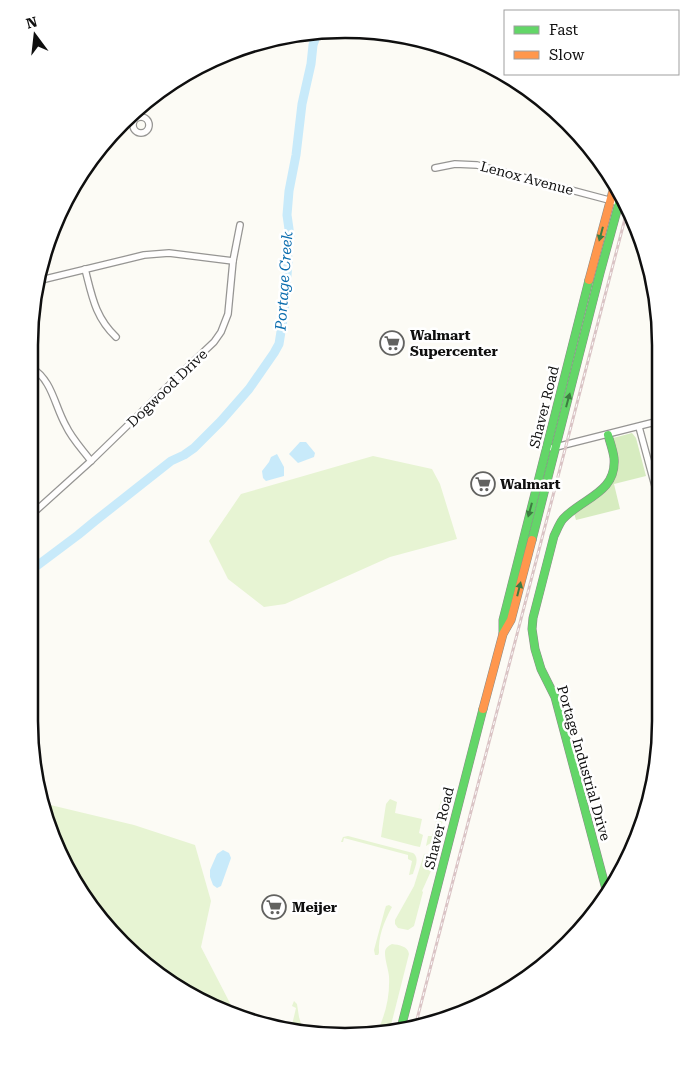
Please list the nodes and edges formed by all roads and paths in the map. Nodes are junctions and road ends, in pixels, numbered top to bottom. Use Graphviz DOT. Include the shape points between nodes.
graph roads {
  1 [pos="434,168"];
  2 [pos="612,194"];
  3 [pos="610,200"];
  4 [pos="615,200"];
  5 [pos="618,206"];
  6 [pos="240,225"];
  7 [pos="233,260"];
  8 [pos="85,269"];
  9 [pos="44,279"];
  10 [pos="116,337"];
  11 [pos="38,371"];
  12 [pos="652,423"];
  13 [pos="639,427"];
  14 [pos="608,434"];
  15 [pos="556,447"];
  16 [pos="546,449"];
  17 [pos="91,461"];
  18 [pos="652,475"];
  19 [pos="38,509"];
  20 [pos="503,634"];
  21 [pos="604,883"];
  22 [pos="402,1022"];
  1 -- 3 [label="street, Lenox Avenue" via="455,164 477,165"];
  2 -- 3 [label="main road, Shaver Road"];
  3 -- 4 [label="street, Lenox Avenue"];
  3 -- 16 [label="main road, Shaver Road, one-way"];
  15 -- 5 [label="main road, Shaver Road, one-way"];
  6 -- 7 [label="street, Dogwood Drive"];
  7 -- 8 [label="street" via="169,253 133,257"];
  7 -- 17 [label="street, Dogwood Drive" via="228,314 214,342"];
  8 -- 9 [label="street"];
  8 -- 10 [label="street" via="97,312"];
  11 -- 17 [label="street" via="48,385 65,426"];
  12 -- 13 [label="street"];
  13 -- 14 [label="street"];
  13 -- 18 [label="street"];
  14 -- 15 [label="street"];
  14 -- 21 [label="main road, Portage Industrial Drive" via="614,458 610,477 603,489 560,523 531,630 538,660 555,697"];
  15 -- 16 [label="street"];
  20 -- 15 [label="main road, Shaver Road, one-way" via="511,620"];
  16 -- 20 [label="main road, Shaver Road, one-way" via="502,620"];
  17 -- 19 [label="street, Dogwood Drive"];
  20 -- 22 [label="main road, Shaver Road"];
}
